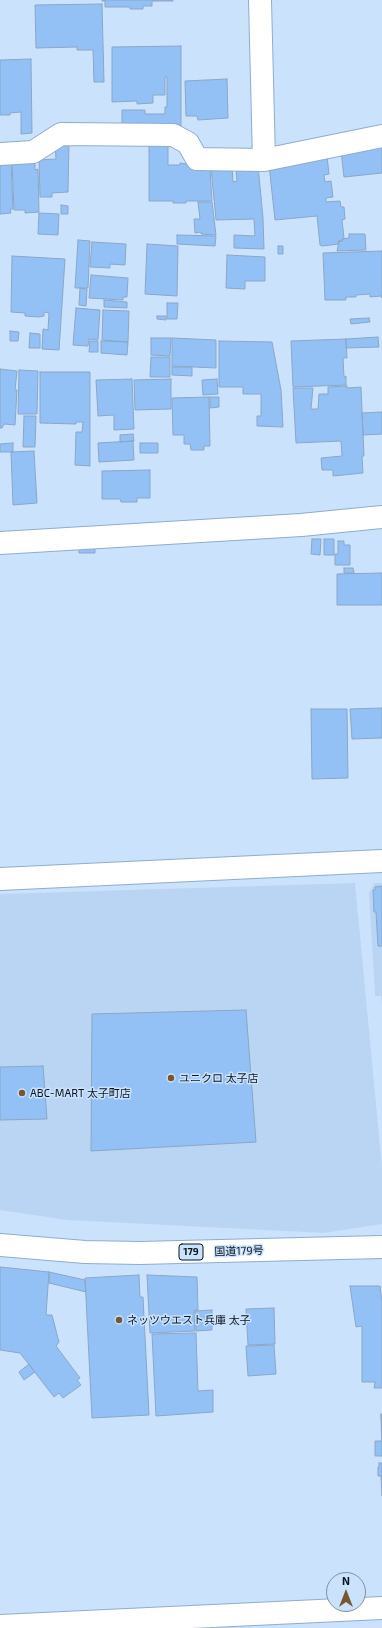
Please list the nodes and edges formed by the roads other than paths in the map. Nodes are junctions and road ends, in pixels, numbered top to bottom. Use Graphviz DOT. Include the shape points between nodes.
graph roads {
  1 [pos="260,0"];
  2 [pos="382,136"];
  3 [pos="0,154"];
  4 [pos="264,160"];
  5 [pos="382,517"];
  6 [pos="0,543"];
  7 [pos="382,861"];
  8 [pos="0,879"];
  9 [pos="0,1245"];
  10 [pos="382,1247"];
  11 [pos="382,1608"];
  12 [pos="0,1626"];
  1 -- 4 [label="main road"];
  2 -- 4 [label="main road"];
  3 -- 4 [label="main road" via="33,152 61,134 173,135 188,143 197,159"];
  5 -- 6 [label="main road" via="301,525"];
  7 -- 8 [label="main road"];
  9 -- 10 [label="main road, 国道179号 / 179" via="85,1252 140,1253"];
  11 -- 12 [label="main road"];
}
